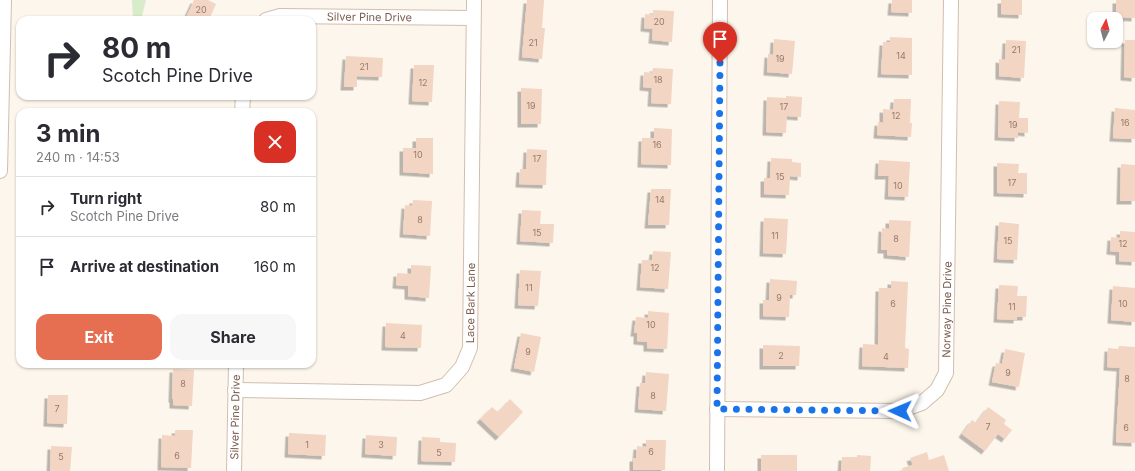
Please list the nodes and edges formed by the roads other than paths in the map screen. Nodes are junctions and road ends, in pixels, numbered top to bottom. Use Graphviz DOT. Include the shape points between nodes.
graph roads {
  1 [pos="4,0"];
  2 [pos="474,0"];
  3 [pos="720,0"];
  4 [pos="951,0"];
  5 [pos="316,16"];
  6 [pos="473,18"];
  7 [pos="0,171"];
  8 [pos="236,368"];
  9 [pos="235,390"];
  10 [pos="717,409"];
  11 [pos="234,471"];
  12 [pos="717,471"];
  1 -- 7 [label="street"];
  2 -- 6 [label="street, Lace Bark Lane"];
  3 -- 10 [label="street"];
  4 -- 10 [label="street, Norway Pine Drive" via="946,373 937,390 922,403 900,411"];
  5 -- 6 [label="street, Silver Pine Drive"];
  6 -- 9 [label="street, Lace Bark Lane" via="470,348 462,366 446,386 420,393"];
  8 -- 9 [label="street, Silver Pine Drive"];
  9 -- 11 [label="street, Silver Pine Drive"];
  10 -- 12 [label="street"];
}
